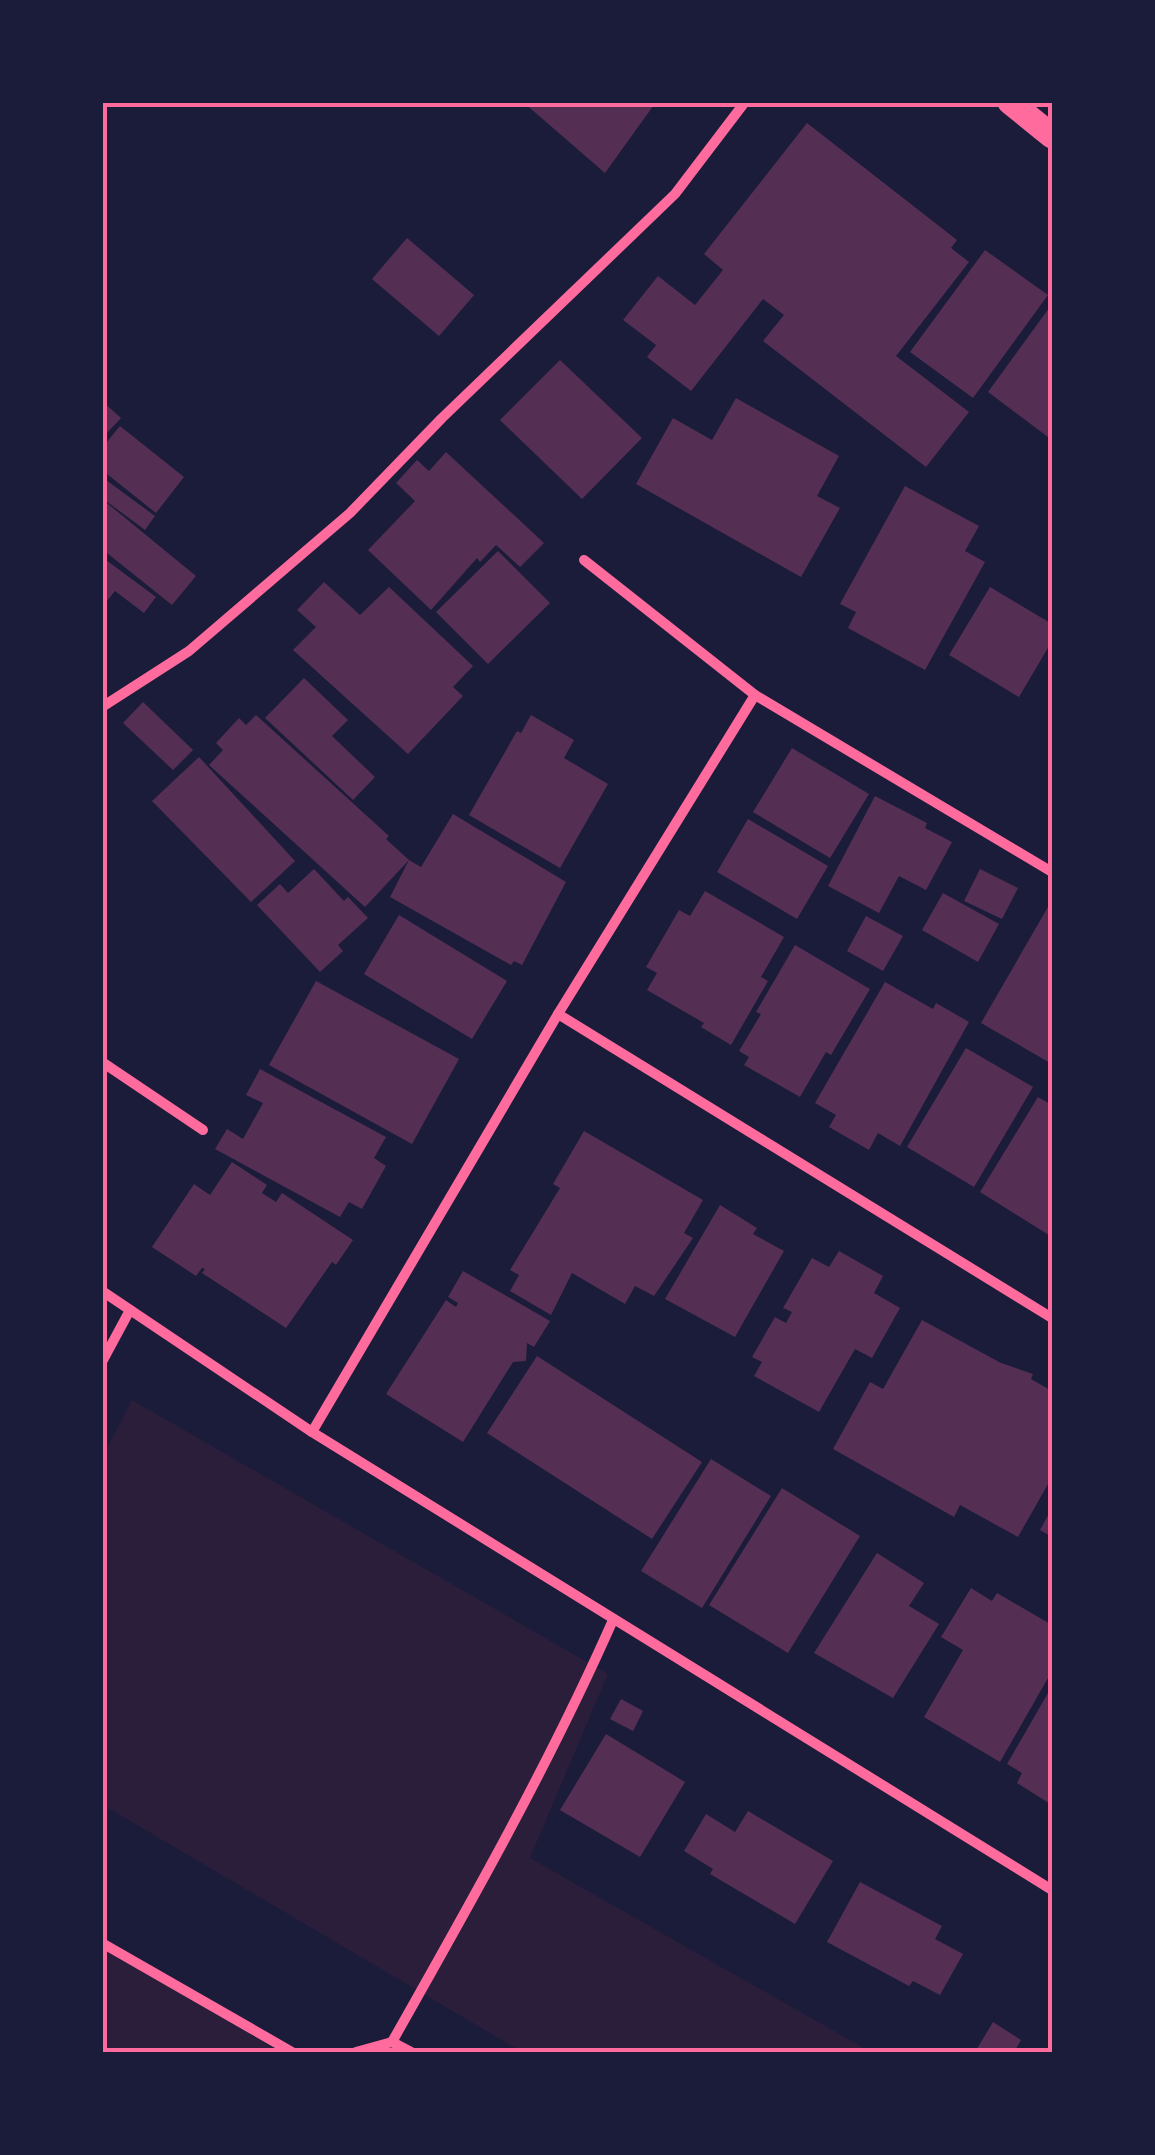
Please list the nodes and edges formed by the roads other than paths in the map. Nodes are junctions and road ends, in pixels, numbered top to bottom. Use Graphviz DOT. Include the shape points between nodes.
graph roads {
  1 [pos="745,102"];
  2 [pos="1010,102"];
  3 [pos="1052,136"];
  4 [pos="584,560"];
  5 [pos="755,695"];
  6 [pos="102,707"];
  7 [pos="1052,872"];
  8 [pos="558,1014"];
  9 [pos="102,1062"];
  10 [pos="202,1130"];
  11 [pos="102,1291"];
  12 [pos="130,1310"];
  13 [pos="1052,1318"];
  14 [pos="102,1362"];
  15 [pos="312,1432"];
  16 [pos="613,1620"];
  17 [pos="1052,1890"];
  18 [pos="102,1943"];
  19 [pos="392,2042"];
  20 [pos="292,2052"];
  21 [pos="356,2052"];
  22 [pos="411,2052"];
  1 -- 6 [label="street" via="676,194 350,513 189,651"];
  2 -- 3 [label="main road"];
  4 -- 5 [label="street"];
  5 -- 7 [label="street"];
  5 -- 8 [label="street"];
  8 -- 13 [label="street"];
  8 -- 15 [label="street"];
  9 -- 10 [label="street"];
  11 -- 12 [label="street"];
  12 -- 14 [label="street"];
  12 -- 15 [label="street"];
  15 -- 16 [label="street"];
  16 -- 17 [label="street"];
  16 -- 19 [label="street"];
  18 -- 20 [label="street"];
  19 -- 21 [label="street"];
  19 -- 22 [label="street"];
}
